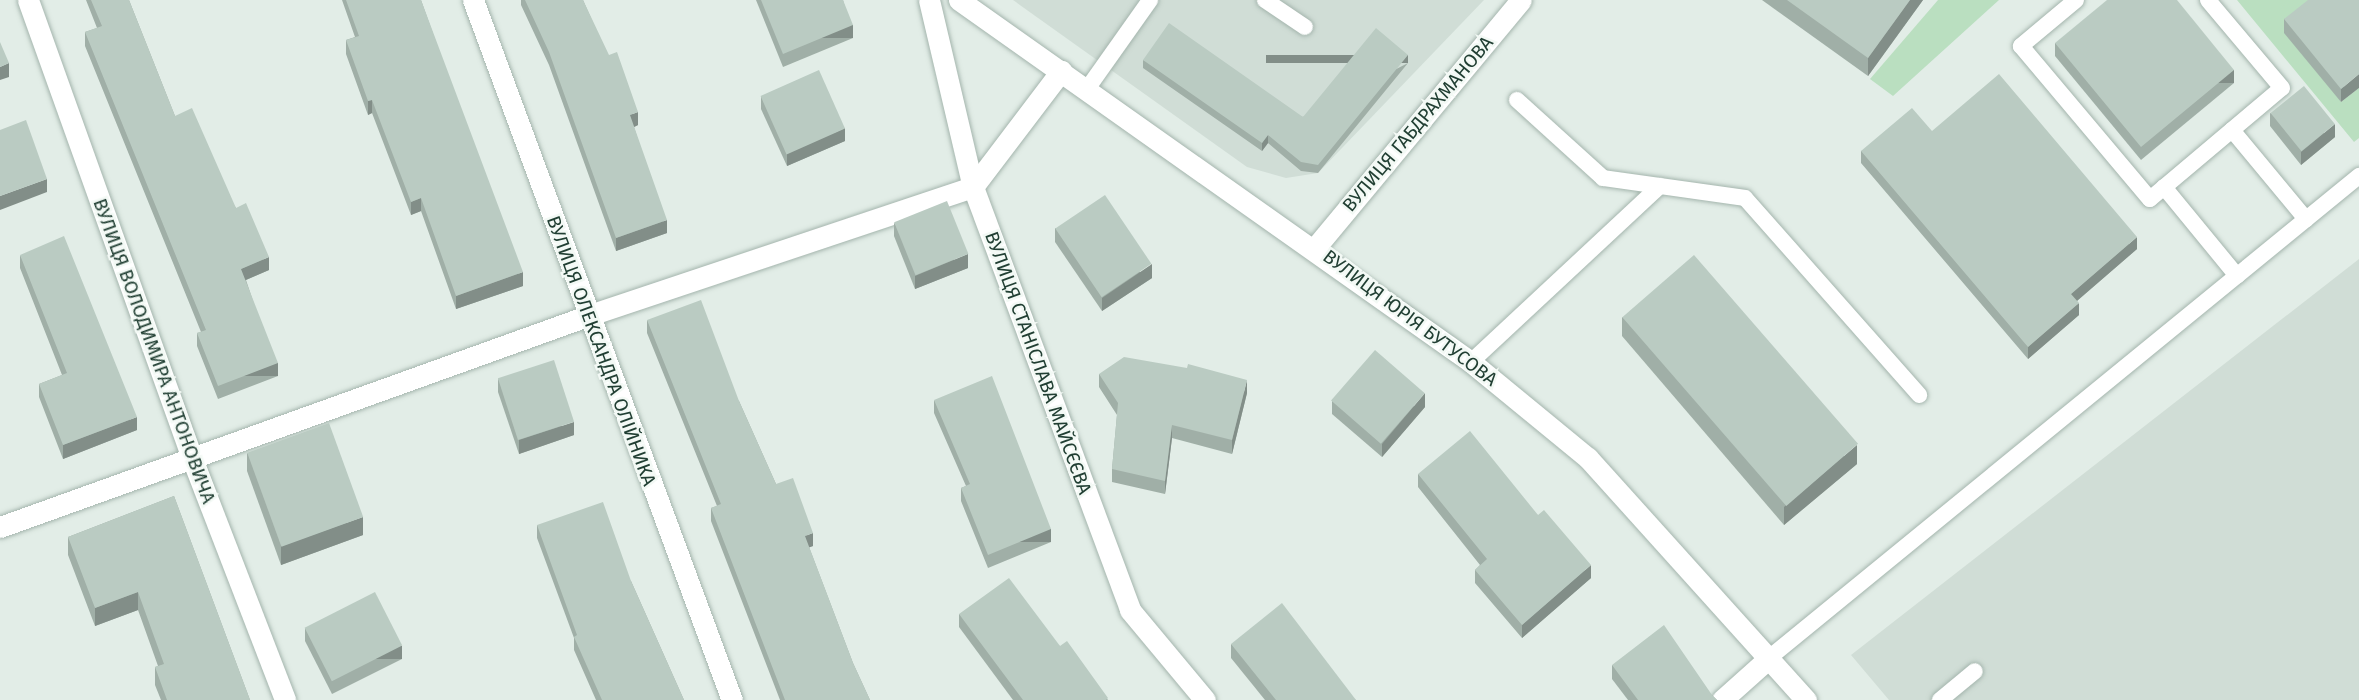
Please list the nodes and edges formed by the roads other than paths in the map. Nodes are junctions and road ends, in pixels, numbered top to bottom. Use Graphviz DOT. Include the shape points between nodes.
graph roads {
  1 [pos="28,0"];
  2 [pos="473,0"];
  3 [pos="929,0"];
  4 [pos="959,0"];
  5 [pos="1150,0"];
  6 [pos="1265,0"];
  7 [pos="1521,0"];
  8 [pos="2076,0"];
  9 [pos="2208,0"];
  10 [pos="1305,27"];
  11 [pos="1062,71"];
  12 [pos="1087,89"];
  13 [pos="1517,100"];
  14 [pos="2232,130"];
  15 [pos="2359,176"];
  16 [pos="1660,186"];
  17 [pos="972,187"];
  18 [pos="2164,187"];
  19 [pos="2306,219"];
  20 [pos="1315,248"];
  21 [pos="2237,276"];
  22 [pos="587,316"];
  23 [pos="1471,362"];
  24 [pos="1919,395"];
  25 [pos="194,461"];
  26 [pos="0,527"];
  27 [pos="1769,658"];
  28 [pos="1975,671"];
  29 [pos="285,700"];
  30 [pos="732,700"];
  31 [pos="1205,700"];
  32 [pos="1722,700"];
  33 [pos="1806,700"];
  34 [pos="1940,700"];
  1 -- 25 [label="street, ВУЛИЦЯ ВОЛОДИМИРА АНТОНОВИЧА"];
  2 -- 22 [label="street, ВУЛИЦЯ ОЛЕКСАНДРА ОЛІЙНИКА"];
  3 -- 17 [label="street, ВУЛИЦЯ СТАНІСЛАВА МАЙСЄЄВА"];
  4 -- 11 [label="street, ВУЛИЦЯ ЮРІЯ БУТУСОВА"];
  5 -- 12 [label="lane"];
  6 -- 10 [label="lane"];
  7 -- 20 [label="street, ВУЛИЦЯ ГАБДРАХМАНОВА"];
  8 -- 18 [label="lane" via="2021,46 2150,199"];
  9 -- 14 [label="lane" via="2282,88"];
  11 -- 12 [label="street, ВУЛИЦЯ ЮРІЯ БУТУСОВА"];
  11 -- 17 [label="street"];
  12 -- 20 [label="street, ВУЛИЦЯ ЮРІЯ БУТУСОВА"];
  13 -- 16 [label="lane" via="1603,178"];
  14 -- 18 [label="lane"];
  14 -- 19 [label="lane"];
  15 -- 19 [label="lane"];
  16 -- 23 [label="lane"];
  16 -- 24 [label="lane" via="1745,198"];
  17 -- 22 [label="street"];
  17 -- 31 [label="street, ВУЛИЦЯ СТАНІСЛАВА МАЙСЄЄВА" via="1130,610"];
  18 -- 21 [label="lane"];
  19 -- 21 [label="lane"];
  20 -- 23 [label="street, ВУЛИЦЯ ЮРІЯ БУТУСОВА"];
  21 -- 27 [label="lane"];
  22 -- 25 [label="street"];
  22 -- 30 [label="street, ВУЛИЦЯ ОЛЕКСАНДРА ОЛІЙНИКА"];
  23 -- 27 [label="street, ВУЛИЦЯ ЮРІЯ БУТУСОВА" via="1588,458"];
  25 -- 26 [label="street"];
  25 -- 29 [label="street, ВУЛИЦЯ ВОЛОДИМИРА АНТОНОВИЧА"];
  27 -- 32 [label="street"];
  27 -- 33 [label="street, ВУЛИЦЯ ЮРІЯ БУТУСОВА"];
  28 -- 34 [label="lane"];
}
